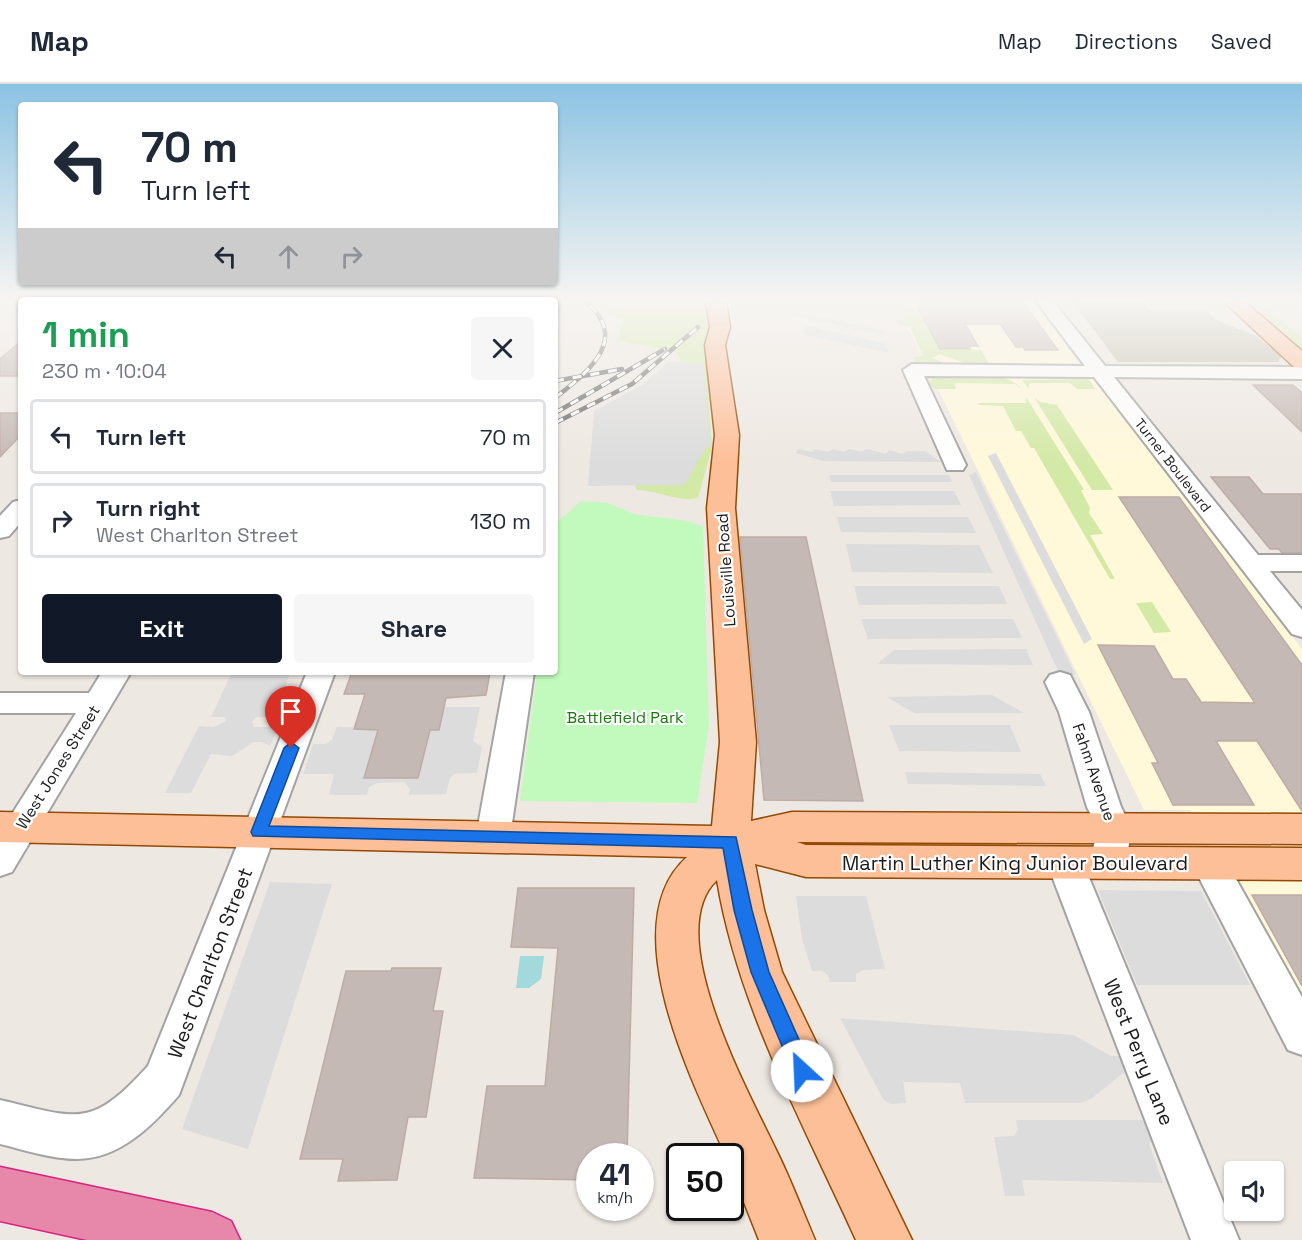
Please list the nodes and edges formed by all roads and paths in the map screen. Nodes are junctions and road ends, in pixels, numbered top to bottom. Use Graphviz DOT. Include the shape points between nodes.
graph roads {
  1 [pos="716,355"];
  2 [pos="1087,355"];
  3 [pos="1101,372"];
  4 [pos="1302,373"];
  5 [pos="955,465"];
  6 [pos="15,509"];
  7 [pos="0,531"];
  8 [pos="1250,563"];
  9 [pos="1302,563"];
  10 [pos="1302,628"];
  11 [pos="115,675"];
  12 [pos="320,675"];
  13 [pos="520,675"];
  14 [pos="1060,682"];
  15 [pos="0,703"];
  16 [pos="98,703"];
  17 [pos="10,828"];
  18 [pos="1302,829"];
  19 [pos="259,832"];
  20 [pos="493,837"];
  21 [pos="730,842"];
  22 [pos="1111,847"];
  23 [pos="0,862"];
  24 [pos="1065,863"];
  25 [pos="1210,864"];
  26 [pos="1302,864"];
  27 [pos="1302,1036"];
  28 [pos="0,1122"];
  29 [pos="0,1194"];
  30 [pos="212,1240"];
  31 [pos="787,1240"];
  32 [pos="884,1240"];
  33 [pos="1215,1240"];
  1 -- 21 [label="main road, Louisville Road" via="727,435 721,508 738,742"];
  2 -- 3 [label="street, Turner Boulevard"];
  3 -- 4 [label="street"];
  3 -- 5 [label="street" via="912,370"];
  3 -- 8 [label="street, Turner Boulevard"];
  6 -- 7 [label="street"];
  8 -- 9 [label="street"];
  8 -- 10 [label="street, Turner Boulevard"];
  11 -- 16 [label="street, West Jones Street"];
  12 -- 19 [label="street, West Charlton Street"];
  13 -- 20 [label="street"];
  14 -- 22 [label="street, Fahm Avenue" via="1074,712 1104,807"];
  15 -- 16 [label="street"];
  16 -- 17 [label="street, West Jones Street"];
  17 -- 19 [label="main road, Martin Luther King Junior Boulevard"];
  17 -- 23 [label="street, West Jones Street"];
  18 -- 22 [label="main road, Martin Luther King Junior Boulevard"];
  19 -- 20 [label="main road, Martin Luther King Junior Boulevard"];
  19 -- 28 [label="street, West Charlton Street" via="164,1080 150,1096 105,1131 78,1137"];
  20 -- 21 [label="main road, Martin Luther King Junior Boulevard"];
  21 -- 22 [label="main road, Martin Luther King Junior Boulevard" via="792,827"];
  21 -- 24 [label="main road, Martin Luther King Junior Boulevard" via="806,861"];
  21 -- 31 [label="main road" via="690,879 676,923 680,964 692,1020"];
  21 -- 32 [label="main road, Louisville Road" via="760,972"];
  22 -- 24 [label="main road, Martin Luther King Junior Boulevard"];
  22 -- 25 [label="main road, Martin Luther King Junior Boulevard"];
  24 -- 33 [label="street, West Perry Lane"];
  25 -- 26 [label="main road, Martin Luther King Junior Boulevard"];
  25 -- 27 [label="street"];
  29 -- 30 [label="highway"];
}
